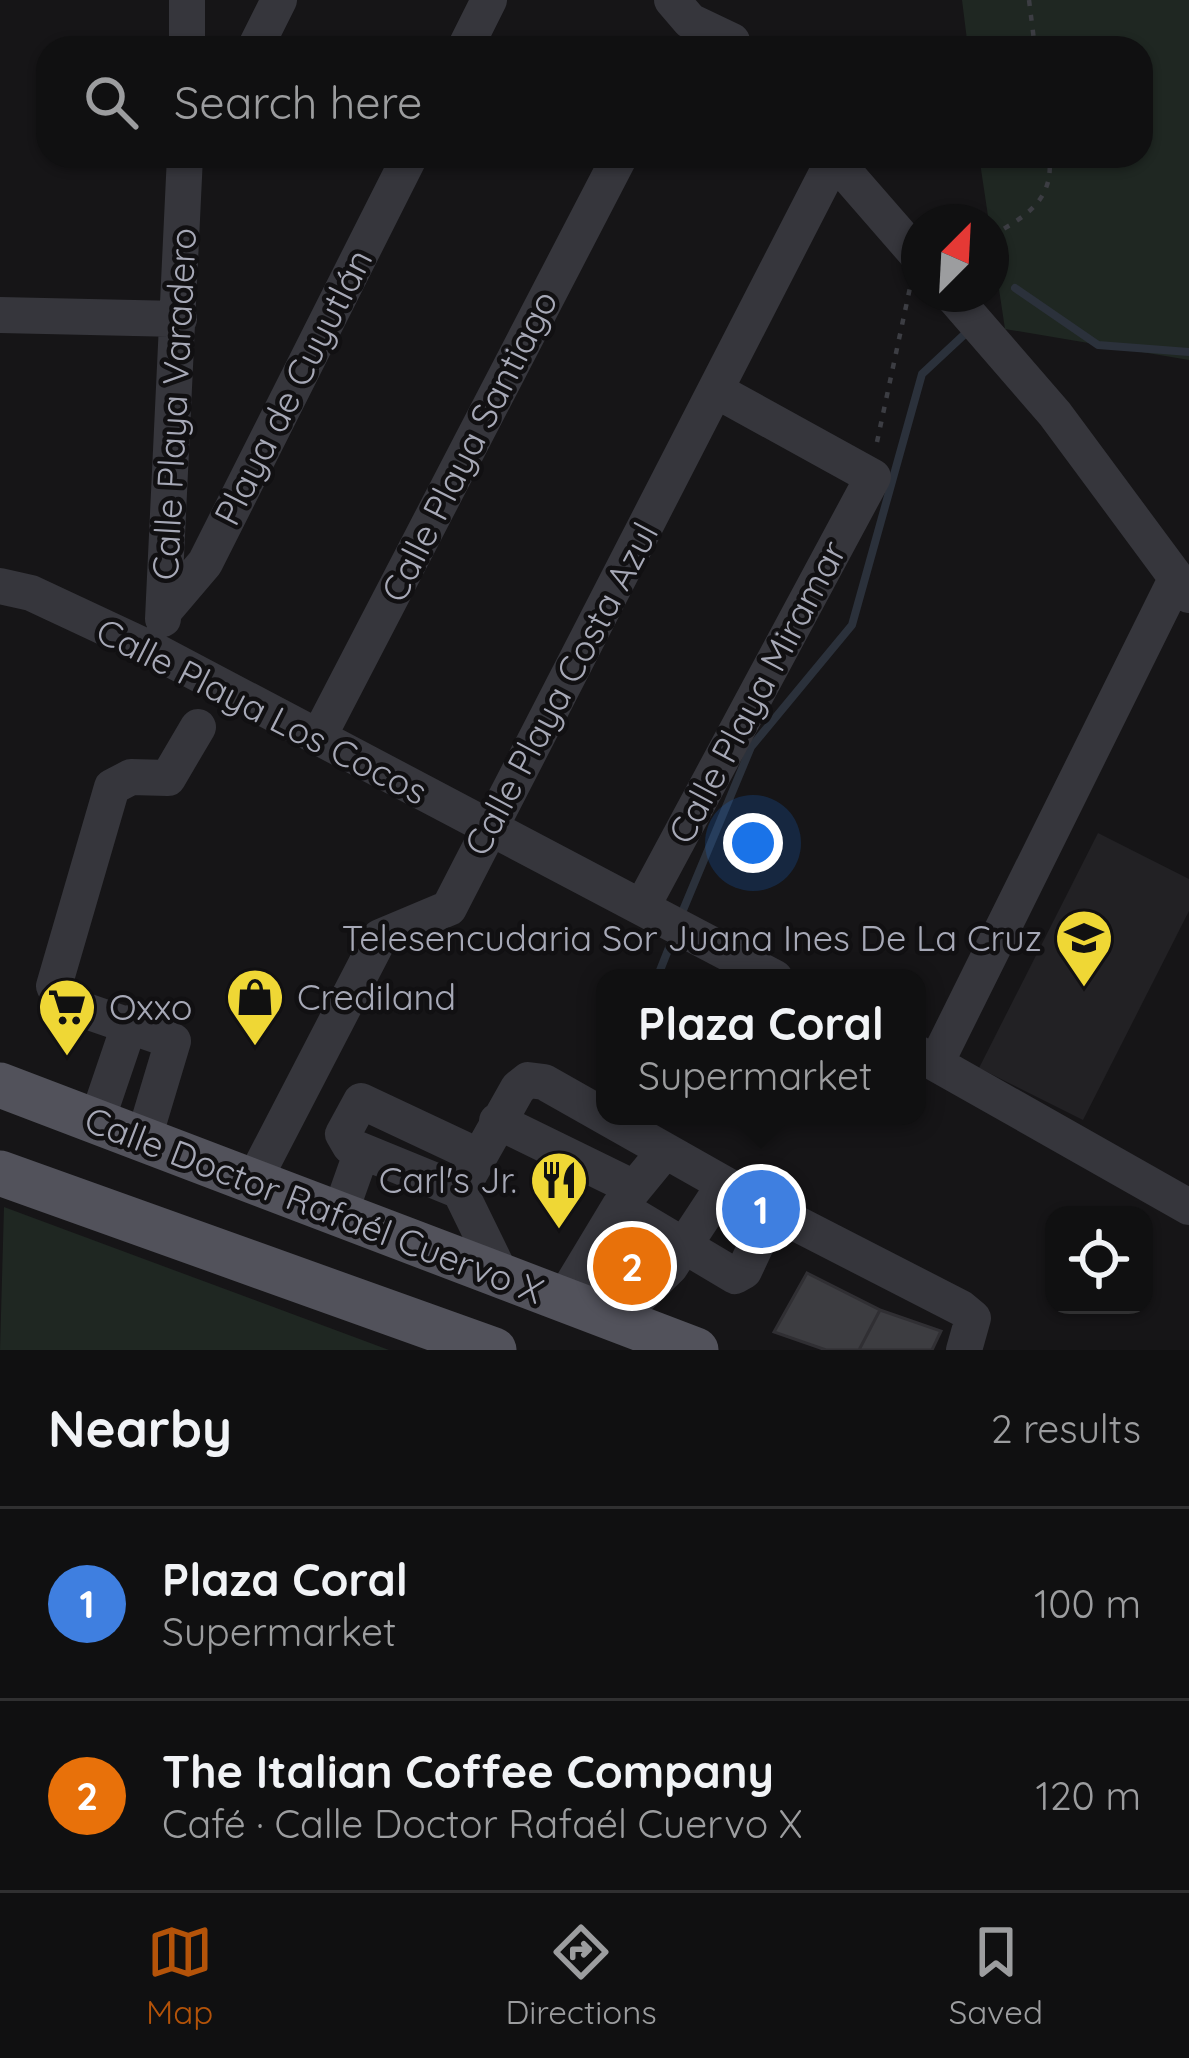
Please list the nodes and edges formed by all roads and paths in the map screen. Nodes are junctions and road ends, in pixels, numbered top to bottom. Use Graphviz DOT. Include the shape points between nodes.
graph roads {
  1 [pos="188,0"];
  2 [pos="278,0"];
  3 [pos="489,0"];
  4 [pos="1029,0"];
  5 [pos="692,14"];
  6 [pos="187,36"];
  7 [pos="261,36"];
  8 [pos="471,36"];
  9 [pos="723,36"];
  10 [pos="1034,36"];
  11 [pos="186,168"];
  12 [pos="404,168"];
  13 [pos="614,168"];
  14 [pos="827,168"];
  15 [pos="840,168"];
  16 [pos="1048,168"];
  17 [pos="1009,225"];
  18 [pos="901,249"];
  19 [pos="904,312"];
  20 [pos="967,312"];
  21 [pos="0,315"];
  22 [pos="179,319"];
  23 [pos="717,391"];
  24 [pos="873,477"];
  25 [pos="0,586"];
  26 [pos="1182,587"];
  27 [pos="165,610"];
  28 [pos="155,651"];
  29 [pos="198,727"];
  30 [pos="319,736"];
  31 [pos="486,828"];
  32 [pos="656,914"];
  33 [pos="758,969"];
  34 [pos="130,1023"];
  35 [pos="927,1058"];
  36 [pos="0,1085"];
  37 [pos="301,1094"];
  38 [pos="596,1112"];
  39 [pos="349,1117"];
  40 [pos="497,1121"];
  41 [pos="96,1124"];
  42 [pos="619,1125"];
  43 [pos="142,1141"];
  44 [pos="362,1151"];
  45 [pos="665,1151"];
  46 [pos="476,1155"];
  47 [pos="0,1173"];
  48 [pos="254,1182"];
  49 [pos="724,1185"];
  50 [pos="460,1191"];
  51 [pos="626,1197"];
  52 [pos="1189,1207"];
  53 [pos="772,1211"];
  54 [pos="339,1216"];
  55 [pos="677,1257"];
  56 [pos="502,1276"];
  57 [pos="563,1300"];
  58 [pos="616,1319"];
  59 [pos="682,1344"];
  60 [pos="480,1347"];
  61 [pos="964,1350"];
  1 -- 6 [label="street"];
  2 -- 7 [label="street"];
  3 -- 8 [label="street"];
  4 -- 10 [label="path"];
  5 -- 9 [label="street"];
  11 -- 22 [label="street, Calle Playa Varadero"];
  12 -- 27 [label="street, Playa de Cuyutlán" via="205,563"];
  13 -- 30 [label="street, Calle Playa Santiago"];
  14 -- 23 [label="street, Calle Playa Costa Azul"];
  15 -- 18 [label="street"];
  16 -- 17 [label="path" via="1047,191 1034,210"];
  19 -- 24 [label="path"];
  20 -- 26 [label="street" via="1055,414"];
  21 -- 22 [label="street"];
  22 -- 27 [label="street, Calle Playa Varadero"];
  23 -- 24 [label="street"];
  23 -- 31 [label="street, Calle Playa Costa Azul"];
  24 -- 32 [label="street, Calle Playa Miramar"];
  25 -- 28 [label="street, Calle Playa Los Cocos"];
  26 -- 35 [label="street"];
  27 -- 28 [label="street, Calle Playa Varadero"];
  28 -- 30 [label="street, Calle Playa Los Cocos"];
  29 -- 34 [label="street" via="168,778 131,777 112,788 54,986 63,1003"];
  30 -- 31 [label="street, Calle Playa Los Cocos"];
  31 -- 32 [label="street, Calle Playa Los Cocos"];
  31 -- 37 [label="street, Calle Playa Costa Azul" via="448,908 380,938"];
  32 -- 33 [label="street, Calle Playa Los Cocos"];
  34 -- 41 [label="street"];
  34 -- 43 [label="street" via="173,1041"];
  35 -- 52 [label="street"];
  36 -- 41 [label="main road, Calle Doctor Rafaél Cuervo X"];
  37 -- 39 [label="street"];
  37 -- 48 [label="street, Calle Playa Costa Azul"];
  38 -- 40 [label="street" via="527,1080"];
  39 -- 44 [label="street" via="344,1142"];
  39 -- 46 [label="street" via="367,1102"];
  40 -- 46 [label="street"];
  40 -- 51 [label="street"];
  41 -- 43 [label="main road, Calle Doctor Rafaél Cuervo X"];
  42 -- 45 [label="street"];
  43 -- 48 [label="main road, Calle Doctor Rafaél Cuervo X"];
  44 -- 50 [label="street"];
  44 -- 54 [label="street"];
  45 -- 49 [label="street"];
  45 -- 51 [label="street"];
  46 -- 50 [label="street"];
  47 -- 60 [label="main road, Calle Doctor Rafaél Cuervo X"];
  48 -- 54 [label="main road, Calle Doctor Rafaél Cuervo X"];
  49 -- 53 [label="street"];
  49 -- 55 [label="street"];
  50 -- 56 [label="street"];
  51 -- 55 [label="street"];
  51 -- 57 [label="street"];
  53 -- 55 [label="street" via="734,1276"];
  53 -- 61 [label="street" via="961,1308 973,1318"];
  54 -- 56 [label="main road, Calle Doctor Rafaél Cuervo X"];
  55 -- 58 [label="street"];
  55 -- 59 [label="street"];
  56 -- 57 [label="main road, Calle Doctor Rafaél Cuervo X"];
  57 -- 58 [label="main road, Calle Doctor Rafaél Cuervo X"];
  58 -- 59 [label="main road, Calle Doctor Rafaél Cuervo X"];
}
